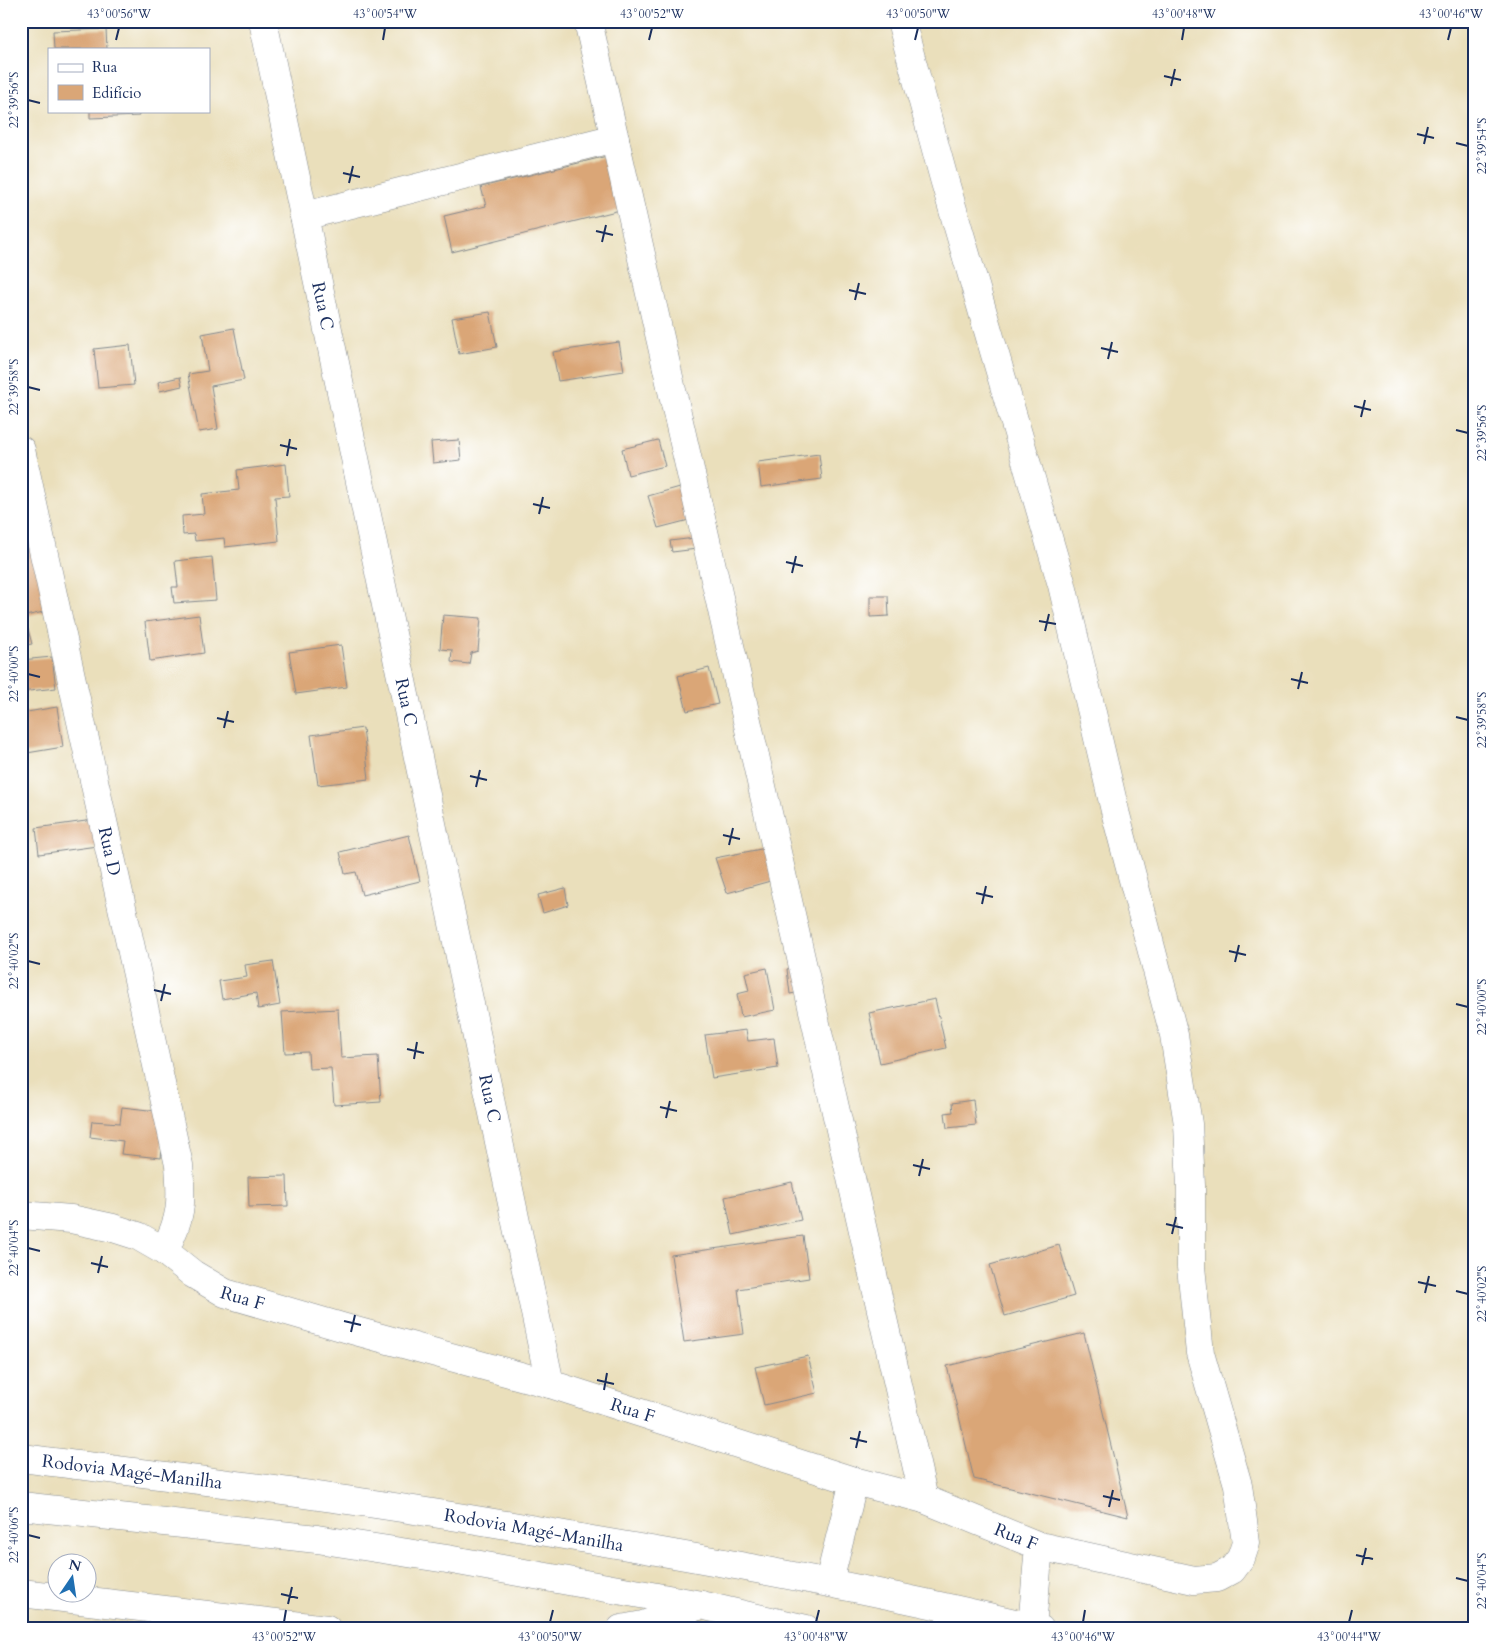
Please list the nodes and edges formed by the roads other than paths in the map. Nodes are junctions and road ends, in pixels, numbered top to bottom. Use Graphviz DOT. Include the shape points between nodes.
graph roads {
  1 [pos="264,21"];
  2 [pos="588,21"];
  3 [pos="901,21"];
  4 [pos="614,138"];
  5 [pos="304,216"];
  6 [pos="21,450"];
  7 [pos="21,1215"];
  8 [pos="164,1251"];
  9 [pos="550,1384"];
  10 [pos="21,1458"];
  11 [pos="854,1481"];
  12 [pos="924,1499"];
  13 [pos="21,1506"];
  14 [pos="1039,1546"];
  15 [pos="829,1582"];
  16 [pos="21,1593"];
  17 [pos="701,1605"];
  18 [pos="1036,1628"];
  19 [pos="327,1629"];
  20 [pos="621,1629"];
  21 [pos="806,1629"];
  1 -- 5 [label="main road, Rua C"];
  2 -- 4 [label="main road"];
  3 -- 14 [label="main road, Rua F" via="1062,585 1116,814 1174,1035 1188,1124 1192,1195 1191,1267 1200,1353 1238,1485 1246,1543 1232,1570 1218,1578 1194,1580"];
  4 -- 5 [label="main road"];
  4 -- 12 [label="main road"];
  5 -- 9 [label="main road, Rua C"];
  6 -- 8 [label="main road, Rua D" via="179,1165 180,1214"];
  7 -- 8 [label="main road, Rua F" via="71,1219 113,1228 138,1236"];
  8 -- 9 [label="main road, Rua F" via="225,1293"];
  9 -- 11 [label="main road, Rua F"];
  10 -- 15 [label="main road, Rodovia Magé-Manilha" via="454,1516"];
  11 -- 12 [label="main road, Rua F"];
  11 -- 15 [label="main road"];
  12 -- 14 [label="main road, Rua F"];
  13 -- 17 [label="main road" via="316,1539"];
  14 -- 18 [label="main road"];
  15 -- 18 [label="main road, Rodovia Magé-Manilha"];
  16 -- 19 [label="main road"];
  17 -- 20 [label="main road"];
  17 -- 21 [label="main road"];
}
